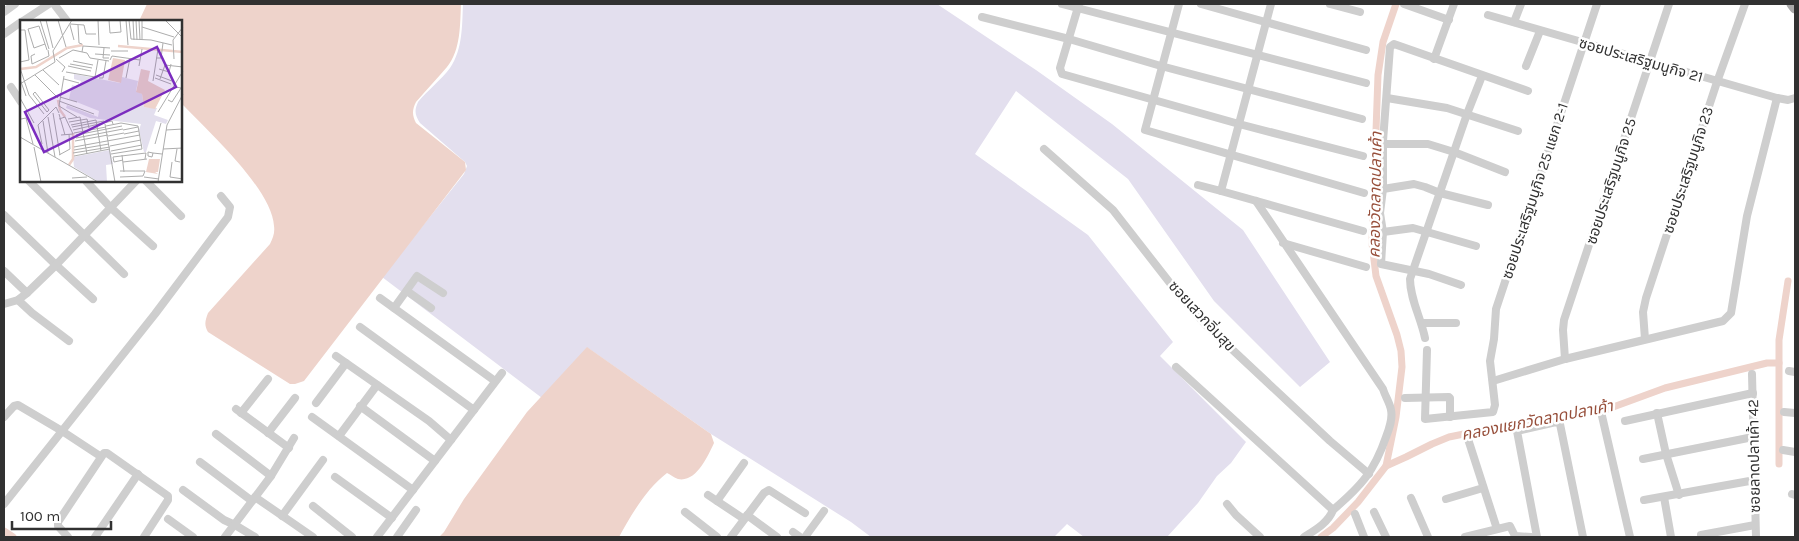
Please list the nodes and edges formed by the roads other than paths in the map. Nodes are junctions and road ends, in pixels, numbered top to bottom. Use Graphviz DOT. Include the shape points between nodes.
graph roads {
  1 [pos="15,4"];
  2 [pos="49,4"];
  3 [pos="54,4"];
  4 [pos="1062,4"];
  5 [pos="1179,4"];
  6 [pos="1201,4"];
  7 [pos="1271,4"];
  8 [pos="1330,4"];
  9 [pos="1404,4"];
  10 [pos="1454,4"];
  11 [pos="1521,4"];
  12 [pos="1597,4"];
  13 [pos="1670,4"];
  14 [pos="1745,4"];
  15 [pos="1792,4"];
  16 [pos="1079,6"];
  17 [pos="1795,8"];
  18 [pos="4,12"];
  19 [pos="1360,12"];
  20 [pos="1488,15"];
  21 [pos="982,17"];
  22 [pos="25,20"];
  23 [pos="66,20"];
  24 [pos="1449,20"];
  25 [pos="1267,21"];
  26 [pos="1514,22"];
  27 [pos="20,23"];
  28 [pos="1540,31"];
  29 [pos="1171,32"];
  30 [pos="4,34"];
  31 [pos="1069,39"];
  32 [pos="1584,43"];
  33 [pos="1366,50"];
  34 [pos="1256,55"];
  35 [pos="1434,59"];
  36 [pos="1650,62"];
  37 [pos="1161,66"];
  38 [pos="1526,66"];
  39 [pos="1482,76"];
  40 [pos="1717,82"];
  41 [pos="1366,83"];
  42 [pos="11,88"];
  43 [pos="1248,90"];
  44 [pos="1528,91"];
  45 [pos="1387,98"];
  46 [pos="1777,98"];
  47 [pos="1795,98"];
  48 [pos="20,101"];
  49 [pos="1153,101"];
  50 [pos="1467,114"];
  51 [pos="1362,119"];
  52 [pos="1239,124"];
  53 [pos="1518,131"];
  54 [pos="1383,144"];
  55 [pos="1044,149"];
  56 [pos="1454,152"];
  57 [pos="1230,155"];
  58 [pos="1363,156"];
  59 [pos="1505,172"];
  60 [pos="30,182"];
  61 [pos="87,182"];
  62 [pos="135,182"];
  63 [pos="147,182"];
  64 [pos="1198,185"];
  65 [pos="1383,189"];
  66 [pos="1220,191"];
  67 [pos="1364,193"];
  68 [pos="1440,194"];
  69 [pos="221,196"];
  70 [pos="1256,201"];
  71 [pos="1488,206"];
  72 [pos="110,207"];
  73 [pos="4,216"];
  74 [pos="181,216"];
  75 [pos="1364,231"];
  76 [pos="1383,232"];
  77 [pos="1427,232"];
  78 [pos="84,235"];
  79 [pos="1283,243"];
  80 [pos="153,246"];
  81 [pos="1476,246"];
  82 [pos="56,266"];
  83 [pos="1366,267"];
  84 [pos="1412,270"];
  85 [pos="4,271"];
  86 [pos="124,274"];
  87 [pos="1461,285"];
  88 [pos="407,291"];
  89 [pos="443,292"];
  90 [pos="27,293"];
  91 [pos="380,298"];
  92 [pos="93,299"];
  93 [pos="18,300"];
  94 [pos="4,304"];
  95 [pos="394,308"];
  96 [pos="431,308"];
  97 [pos="1422,323"];
  98 [pos="1456,323"];
  99 [pos="360,327"];
  100 [pos="1425,338"];
  101 [pos="1645,339"];
  102 [pos="70,341"];
  103 [pos="1427,350"];
  104 [pos="336,356"];
  105 [pos="1565,359"];
  106 [pos="346,363"];
  107 [pos="1176,367"];
  108 [pos="502,372"];
  109 [pos="1752,374"];
  110 [pos="268,379"];
  111 [pos="495,381"];
  112 [pos="1492,381"];
  113 [pos="377,385"];
  114 [pos="1753,393"];
  115 [pos="295,398"];
  116 [pos="1405,398"];
  117 [pos="1424,398"];
  118 [pos="316,403"];
  119 [pos="360,406"];
  120 [pos="474,410"];
  121 [pos="1784,412"];
  122 [pos="1657,413"];
  123 [pos="1795,413"];
  124 [pos="1602,416"];
  125 [pos="4,417"];
  126 [pos="312,417"];
  127 [pos="1450,417"];
  128 [pos="1625,421"];
  129 [pos="62,431"];
  130 [pos="268,433"];
  131 [pos="216,434"];
  132 [pos="339,436"];
  133 [pos="1753,437"];
  134 [pos="294,438"];
  135 [pos="1468,439"];
  136 [pos="451,440"];
  137 [pos="289,448"];
  138 [pos="1783,450"];
  139 [pos="1795,452"];
  140 [pos="1666,454"];
  141 [pos="100,456"];
  142 [pos="1643,459"];
  143 [pos="323,460"];
  144 [pos="435,461"];
  145 [pos="200,462"];
  146 [pos="744,463"];
  147 [pos="138,474"];
  148 [pos="1370,474"];
  149 [pos="270,476"];
  150 [pos="335,477"];
  151 [pos="1754,480"];
  152 [pos="1483,488"];
  153 [pos="183,490"];
  154 [pos="413,490"];
  155 [pos="1679,494"];
  156 [pos="708,495"];
  157 [pos="1664,497"];
  158 [pos="1411,498"];
  159 [pos="253,499"];
  160 [pos="1446,499"];
  161 [pos="1644,500"];
  162 [pos="717,501"];
  163 [pos="4,504"];
  164 [pos="1227,504"];
  165 [pos="313,506"];
  166 [pos="416,510"];
  167 [pos="1333,510"];
  168 [pos="824,511"];
  169 [pos="685,512"];
  170 [pos="1374,512"];
  171 [pos="805,513"];
  172 [pos="1355,514"];
  173 [pos="282,516"];
  174 [pos="746,517"];
  175 [pos="392,518"];
  176 [pos="168,519"];
  177 [pos="235,525"];
  178 [pos="1755,525"];
  179 [pos="1497,529"];
  180 [pos="793,532"];
  181 [pos="1701,535"];
  182 [pos="68,537"];
  183 [pos="95,537"];
  184 [pos="144,537"];
  185 [pos="193,537"];
  186 [pos="226,537"];
  187 [pos="254,537"];
  188 [pos="313,537"];
  189 [pos="352,537"];
  190 [pos="377,537"];
  191 [pos="397,537"];
  192 [pos="717,537"];
  193 [pos="731,537"];
  194 [pos="777,537"];
  195 [pos="800,537"];
  196 [pos="805,537"];
  197 [pos="1260,537"];
  198 [pos="1304,537"];
  199 [pos="1364,537"];
  200 [pos="1386,537"];
  201 [pos="1428,537"];
  202 [pos="1465,537"];
  203 [pos="1531,537"];
  204 [pos="1537,537"];
  205 [pos="1583,537"];
  206 [pos="1630,537"];
  207 [pos="1671,537"];
  208 [pos="1756,537"];
  1 -- 18 [label="street"];
  2 -- 22 [label="street"];
  3 -- 23 [label="street"];
  4 -- 16 [label="street"];
  5 -- 29 [label="street"];
  6 -- 25 [label="street"];
  7 -- 25 [label="street"];
  8 -- 19 [label="street"];
  9 -- 24 [label="street"];
  10 -- 24 [label="street"];
  11 -- 26 [label="street"];
  12 -- 32 [label="street, ซอยประเสริฐมนูกิจ 25 แยก 2-1"];
  13 -- 36 [label="street, ซอยประเสริฐมนูกิจ 25"];
  14 -- 40 [label="street, ซอยประเสริฐมนูกิจ 23"];
  15 -- 17 [label="main road"];
  16 -- 29 [label="street"];
  16 -- 31 [label="street"];
  20 -- 26 [label="street, ซอยประเสริฐมนูกิจ 21"];
  21 -- 31 [label="street"];
  24 -- 35 [label="street"];
  25 -- 33 [label="street"];
  25 -- 34 [label="street"];
  26 -- 28 [label="street, ซอยประเสริฐมนูกิจ 21"];
  27 -- 30 [label="street"];
  28 -- 32 [label="street, ซอยประเสริฐมนูกิจ 21"];
  28 -- 38 [label="street"];
  29 -- 34 [label="street"];
  29 -- 37 [label="street"];
  31 -- 37 [label="street"];
  31 -- 49 [label="street" via="1060,68 1062,74"];
  32 -- 36 [label="street, ซอยประเสริฐมนูกิจ 21"];
  32 -- 112 [label="street, ซอยประเสริฐมนูกิจ 25 แยก 2-1" via="1496,309 1490,361"];
  34 -- 41 [label="street"];
  34 -- 43 [label="street"];
  35 -- 39 [label="street"];
  35 -- 45 [label="street" via="1391,45"];
  36 -- 40 [label="street, ซอยประเสริฐมนูกิจ 21"];
  36 -- 105 [label="street, ซอยประเสริฐมนูกิจ 25" via="1564,320"];
  37 -- 43 [label="street"];
  37 -- 49 [label="street"];
  39 -- 44 [label="street"];
  39 -- 50 [label="street"];
  40 -- 46 [label="street, ซอยประเสริฐมนูกิจ 21"];
  40 -- 101 [label="street, ซอยประเสริฐมนูกิจ 23" via="1646,298 1643,312"];
  42 -- 48 [label="street"];
  43 -- 51 [label="street"];
  43 -- 52 [label="street"];
  45 -- 50 [label="street"];
  45 -- 54 [label="street"];
  46 -- 47 [label="street, ซอยประเสริฐมนูกิจ 21"];
  46 -- 101 [label="street" via="1747,216 1731,313 1724,321"];
  49 -- 52 [label="street"];
  49 -- 57 [label="street" via="1146,130"];
  50 -- 53 [label="street"];
  50 -- 56 [label="street"];
  52 -- 57 [label="street"];
  52 -- 58 [label="street"];
  54 -- 56 [label="street" via="1428,144"];
  54 -- 65 [label="street"];
  55 -- 148 [label="street, ซอยเสวกอิ่มสุข" via="1113,210 1206,325"];
  56 -- 59 [label="street"];
  56 -- 68 [label="street"];
  57 -- 66 [label="street"];
  57 -- 67 [label="street"];
  60 -- 78 [label="street"];
  61 -- 72 [label="street"];
  62 -- 72 [label="street"];
  63 -- 74 [label="street"];
  64 -- 66 [label="street"];
  65 -- 68 [label="street" via="1414,184"];
  65 -- 76 [label="street" via="1380,214"];
  66 -- 70 [label="street"];
  68 -- 71 [label="street"];
  68 -- 77 [label="street"];
  69 -- 129 [label="street" via="230,208 228,217"];
  70 -- 75 [label="street"];
  70 -- 79 [label="street"];
  72 -- 78 [label="street"];
  72 -- 80 [label="street"];
  73 -- 82 [label="street"];
  76 -- 77 [label="street" via="1413,228"];
  76 -- 84 [label="street" via="1381,264"];
  77 -- 81 [label="street"];
  77 -- 84 [label="street"];
  78 -- 82 [label="street"];
  78 -- 86 [label="street"];
  79 -- 83 [label="street"];
  79 -- 148 [label="street" via="1383,389 1391,410 1391,424"];
  82 -- 90 [label="street"];
  82 -- 92 [label="street"];
  84 -- 87 [label="street"];
  84 -- 97 [label="street" via="1410,290"];
  85 -- 90 [label="street"];
  88 -- 89 [label="street" via="417,276"];
  88 -- 95 [label="street"];
  88 -- 96 [label="street"];
  90 -- 93 [label="street"];
  91 -- 95 [label="street"];
  93 -- 94 [label="street"];
  93 -- 102 [label="street"];
  95 -- 111 [label="street"];
  97 -- 98 [label="street"];
  97 -- 100 [label="street"];
  99 -- 120 [label="street"];
  101 -- 105 [label="street"];
  103 -- 117 [label="street"];
  104 -- 106 [label="street"];
  105 -- 112 [label="street"];
  106 -- 113 [label="street"];
  106 -- 118 [label="street"];
  107 -- 167 [label="street"];
  108 -- 111 [label="street"];
  109 -- 114 [label="street, ซอยลาดปลาเค้า 42"];
  110 -- 130 [label="street" via="238,411"];
  111 -- 120 [label="street"];
  112 -- 127 [label="street, ซอยประเสริฐมนูกิจ 25 แยก 2-1" via="1493,412"];
  113 -- 119 [label="street"];
  113 -- 136 [label="street"];
  114 -- 122 [label="street"];
  114 -- 133 [label="street, ซอยลาดปลาเค้า 42"];
  115 -- 130 [label="street"];
  116 -- 117 [label="street"];
  117 -- 127 [label="street" via="1449,397"];
  117 -- 127 [label="street" via="1424,419"];
  119 -- 132 [label="street"];
  119 -- 144 [label="street"];
  120 -- 136 [label="street"];
  121 -- 123 [label="street"];
  122 -- 128 [label="street"];
  122 -- 140 [label="street"];
  124 -- 206 [label="street"];
  125 -- 129 [label="street" via="11,408 18,406"];
  126 -- 132 [label="street"];
  129 -- 141 [label="street"];
  129 -- 163 [label="street"];
  130 -- 137 [label="street"];
  131 -- 149 [label="street"];
  132 -- 154 [label="street"];
  133 -- 140 [label="street"];
  133 -- 151 [label="street, ซอยลาดปลาเค้า 42"];
  134 -- 137 [label="street"];
  135 -- 152 [label="street"];
  136 -- 144 [label="street"];
  137 -- 149 [label="street"];
  138 -- 139 [label="street"];
  140 -- 142 [label="street"];
  140 -- 155 [label="street"];
  141 -- 147 [label="street" via="107,453"];
  141 -- 182 [label="street" via="58,522"];
  143 -- 173 [label="street"];
  144 -- 154 [label="street"];
  145 -- 159 [label="street"];
  146 -- 162 [label="street"];
  147 -- 183 [label="street"];
  147 -- 184 [label="street" via="168,496"];
  148 -- 167 [label="street"];
  149 -- 159 [label="street"];
  150 -- 175 [label="street"];
  151 -- 155 [label="street"];
  151 -- 178 [label="street, ซอยลาดปลาเค้า 42"];
  152 -- 160 [label="street"];
  152 -- 179 [label="street"];
  153 -- 177 [label="street"];
  154 -- 175 [label="street"];
  155 -- 157 [label="street"];
  156 -- 162 [label="street"];
  157 -- 161 [label="street"];
  157 -- 207 [label="street"];
  158 -- 201 [label="street"];
  159 -- 173 [label="street"];
  159 -- 177 [label="street"];
  162 -- 174 [label="street"];
  164 -- 197 [label="street"];
  165 -- 189 [label="street"];
  166 -- 191 [label="street"];
  167 -- 198 [label="street" via="1331,516"];
  168 -- 196 [label="street"];
  169 -- 192 [label="street"];
  170 -- 200 [label="street"];
  171 -- 174 [label="street" via="769,490"];
  172 -- 199 [label="street"];
  173 -- 188 [label="street"];
  174 -- 193 [label="street"];
  174 -- 194 [label="street"];
  175 -- 190 [label="street"];
  176 -- 185 [label="street"];
  177 -- 186 [label="street"];
  177 -- 187 [label="street"];
  178 -- 181 [label="street"];
  178 -- 208 [label="street, ซอยลาดปลาเค้า 42"];
  179 -- 202 [label="street"];
  179 -- 203 [label="street" via="1510,526 1515,536"];
  180 -- 195 [label="street"];
  204 -- 205 [label="street" via="1517,431 1556,422 1560,424"];
}
